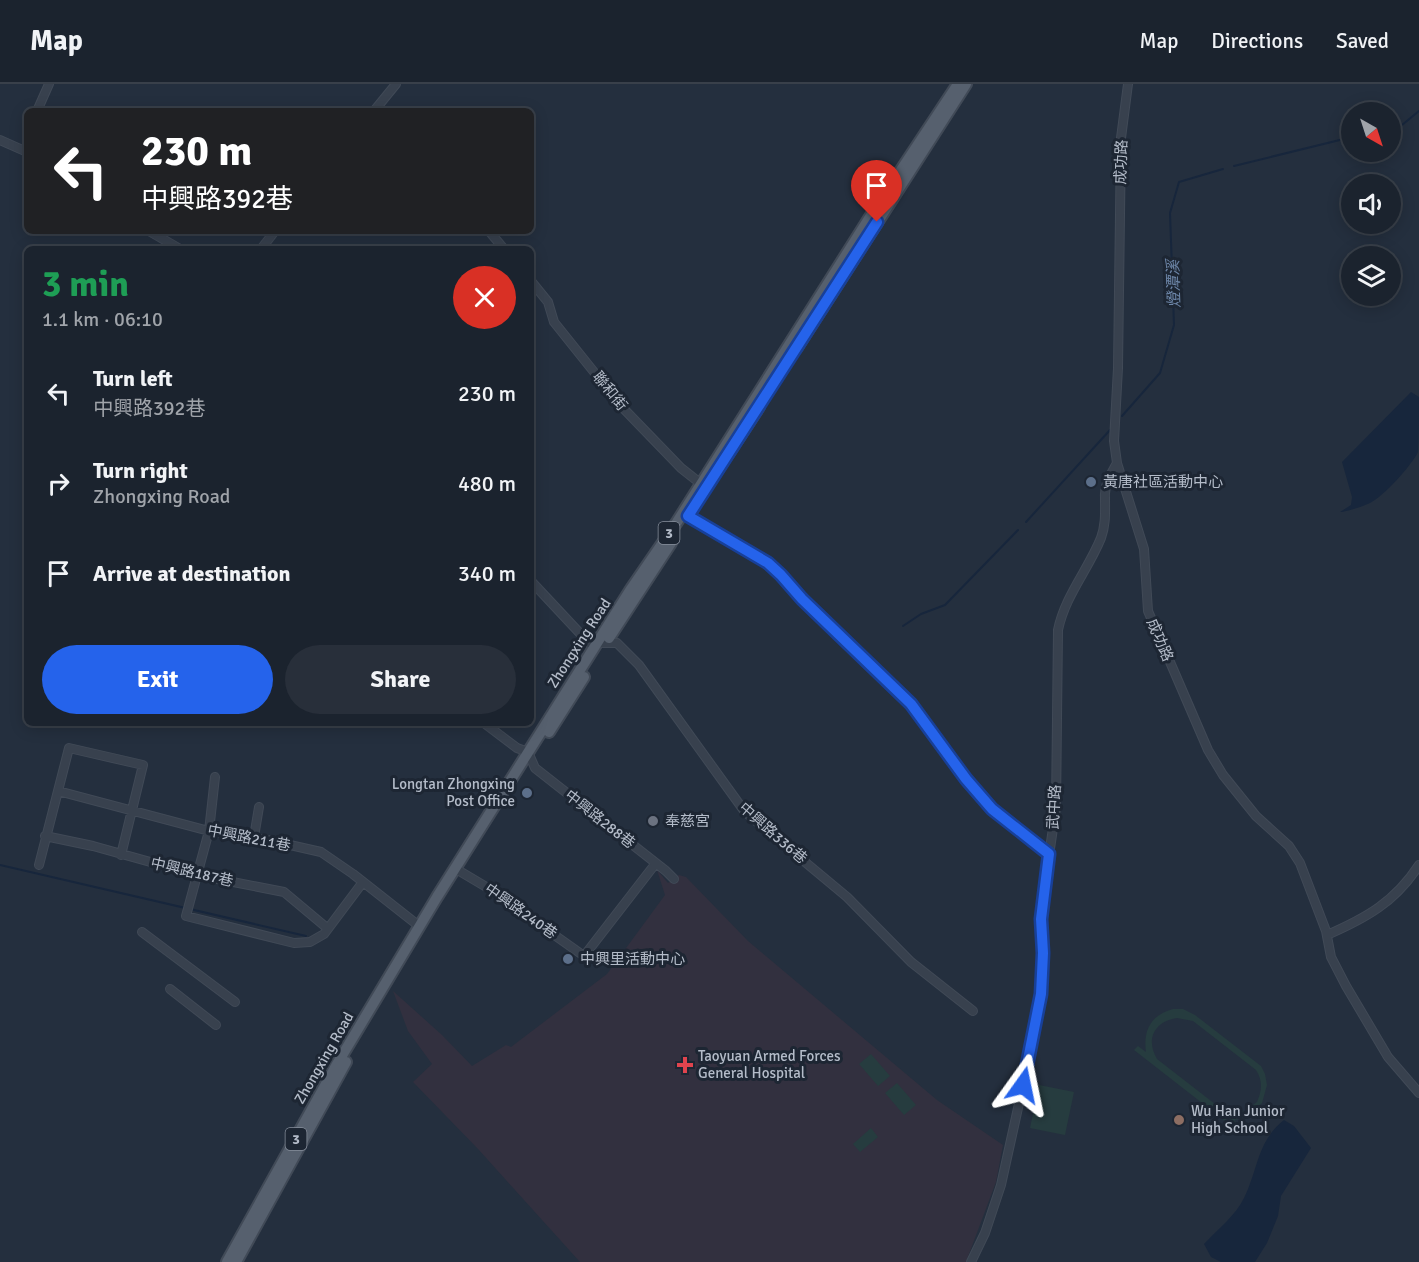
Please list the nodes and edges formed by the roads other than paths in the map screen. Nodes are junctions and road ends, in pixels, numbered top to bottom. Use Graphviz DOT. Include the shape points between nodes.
graph roads {
  1 [pos="49,84"];
  2 [pos="396,84"];
  3 [pos="958,84"];
  4 [pos="966,84"];
  5 [pos="1128,84"];
  6 [pos="381,102"];
  7 [pos="39,108"];
  8 [pos="376,108"];
  9 [pos="386,108"];
  10 [pos="0,140"];
  11 [pos="24,151"];
  12 [pos="153,234"];
  13 [pos="273,234"];
  14 [pos="492,234"];
  15 [pos="175,246"];
  16 [pos="263,246"];
  17 [pos="502,246"];
  18 [pos="534,285"];
  19 [pos="1117,463"];
  20 [pos="703,486"];
  21 [pos="685,514"];
  22 [pos="534,584"];
  23 [pos="601,644"];
  24 [pos="488,726"];
  25 [pos="530,756"];
  26 [pos="215,777"];
  27 [pos="57,791"];
  28 [pos="259,807"];
  29 [pos="132,811"];
  30 [pos="209,831"];
  31 [pos="45,836"];
  32 [pos="254,837"];
  33 [pos="1049,854"];
  34 [pos="121,855"];
  35 [pos="656,863"];
  36 [pos="39,865"];
  37 [pos="1419,865"];
  38 [pos="459,871"];
  39 [pos="197,875"];
  40 [pos="674,879"];
  41 [pos="363,882"];
  42 [pos="419,926"];
  43 [pos="327,928"];
  44 [pos="142,932"];
  45 [pos="1327,935"];
  46 [pos="170,988"];
  47 [pos="235,1002"];
  48 [pos="973,1011"];
  49 [pos="216,1025"];
  50 [pos="1419,1093"];
  51 [pos="227,1262"];
  52 [pos="236,1262"];
  53 [pos="971,1262"];
  1 -- 7 [label="street"];
  2 -- 6 [label="street"];
  3 -- 20 [label="main road, Zhongxing Road / 3" via="870,217"];
  4 -- 20 [label="main road, Zhongxing Road / 3"];
  5 -- 19 [label="street, 成功路" via="1121,138 1114,441"];
  6 -- 8 [label="street"];
  6 -- 9 [label="street"];
  10 -- 11 [label="street"];
  12 -- 15 [label="street"];
  13 -- 16 [label="street"];
  14 -- 17 [label="street"];
  18 -- 20 [label="street, 聯和街" via="548,302 554,322 622,407"];
  19 -- 33 [label="street, 武中路" via="1104,496 1106,519 1101,538 1062,613 1058,630 1056,808"];
  19 -- 45 [label="street, 成功路" via="1144,549 1148,611 1157,634 1223,775 1300,863"];
  20 -- 21 [label="main road, Zhongxing Road / 3"];
  21 -- 23 [label="main road, Zhongxing Road / 3"];
  21 -- 33 [label="street" via="768,563 781,575 911,704 992,809"];
  22 -- 23 [label="street, 中興路336巷" via="589,643"];
  23 -- 25 [label="main road, Zhongxing Road / 3"];
  23 -- 48 [label="street, 中興路336巷" via="617,643 639,665 745,812 847,897 911,962"];
  24 -- 25 [label="street, 中興路288巷"];
  25 -- 35 [label="street, 中興路288巷" via="535,768"];
  25 -- 38 [label="main road, Zhongxing Road / 3"];
  26 -- 30 [label="street"];
  27 -- 29 [label="street, 中興路211巷"];
  27 -- 29 [label="street" via="69,748 144,765"];
  27 -- 31 [label="street"];
  28 -- 32 [label="street"];
  29 -- 30 [label="street, 中興路211巷"];
  29 -- 34 [label="street"];
  30 -- 32 [label="street, 中興路211巷"];
  30 -- 39 [label="street"];
  31 -- 34 [label="street, 中興路187巷"];
  31 -- 36 [label="street"];
  32 -- 41 [label="street, 中興路211巷" via="321,852"];
  33 -- 53 [label="street, 武中路" via="1042,908 1037,1022 1001,1185"];
  34 -- 39 [label="street, 中興路187巷"];
  35 -- 38 [label="street, 中興路240巷" via="584,956"];
  35 -- 40 [label="street, 中興路288巷"];
  37 -- 45 [label="street" via="1390,901"];
  38 -- 42 [label="main road, Zhongxing Road / 3"];
  38 -- 52 [label="main road, Zhongxing Road / 3" via="387,991"];
  39 -- 43 [label="street, 中興路187巷" via="284,892"];
  39 -- 43 [label="street" via="187,911 294,943 319,938"];
  41 -- 42 [label="street, 中興路211巷"];
  41 -- 43 [label="street"];
  42 -- 51 [label="main road, Zhongxing Road / 3"];
  44 -- 47 [label="street"];
  45 -- 50 [label="street, 成功路" via="1331,957 1346,986 1388,1057"];
  46 -- 49 [label="street"];
}
